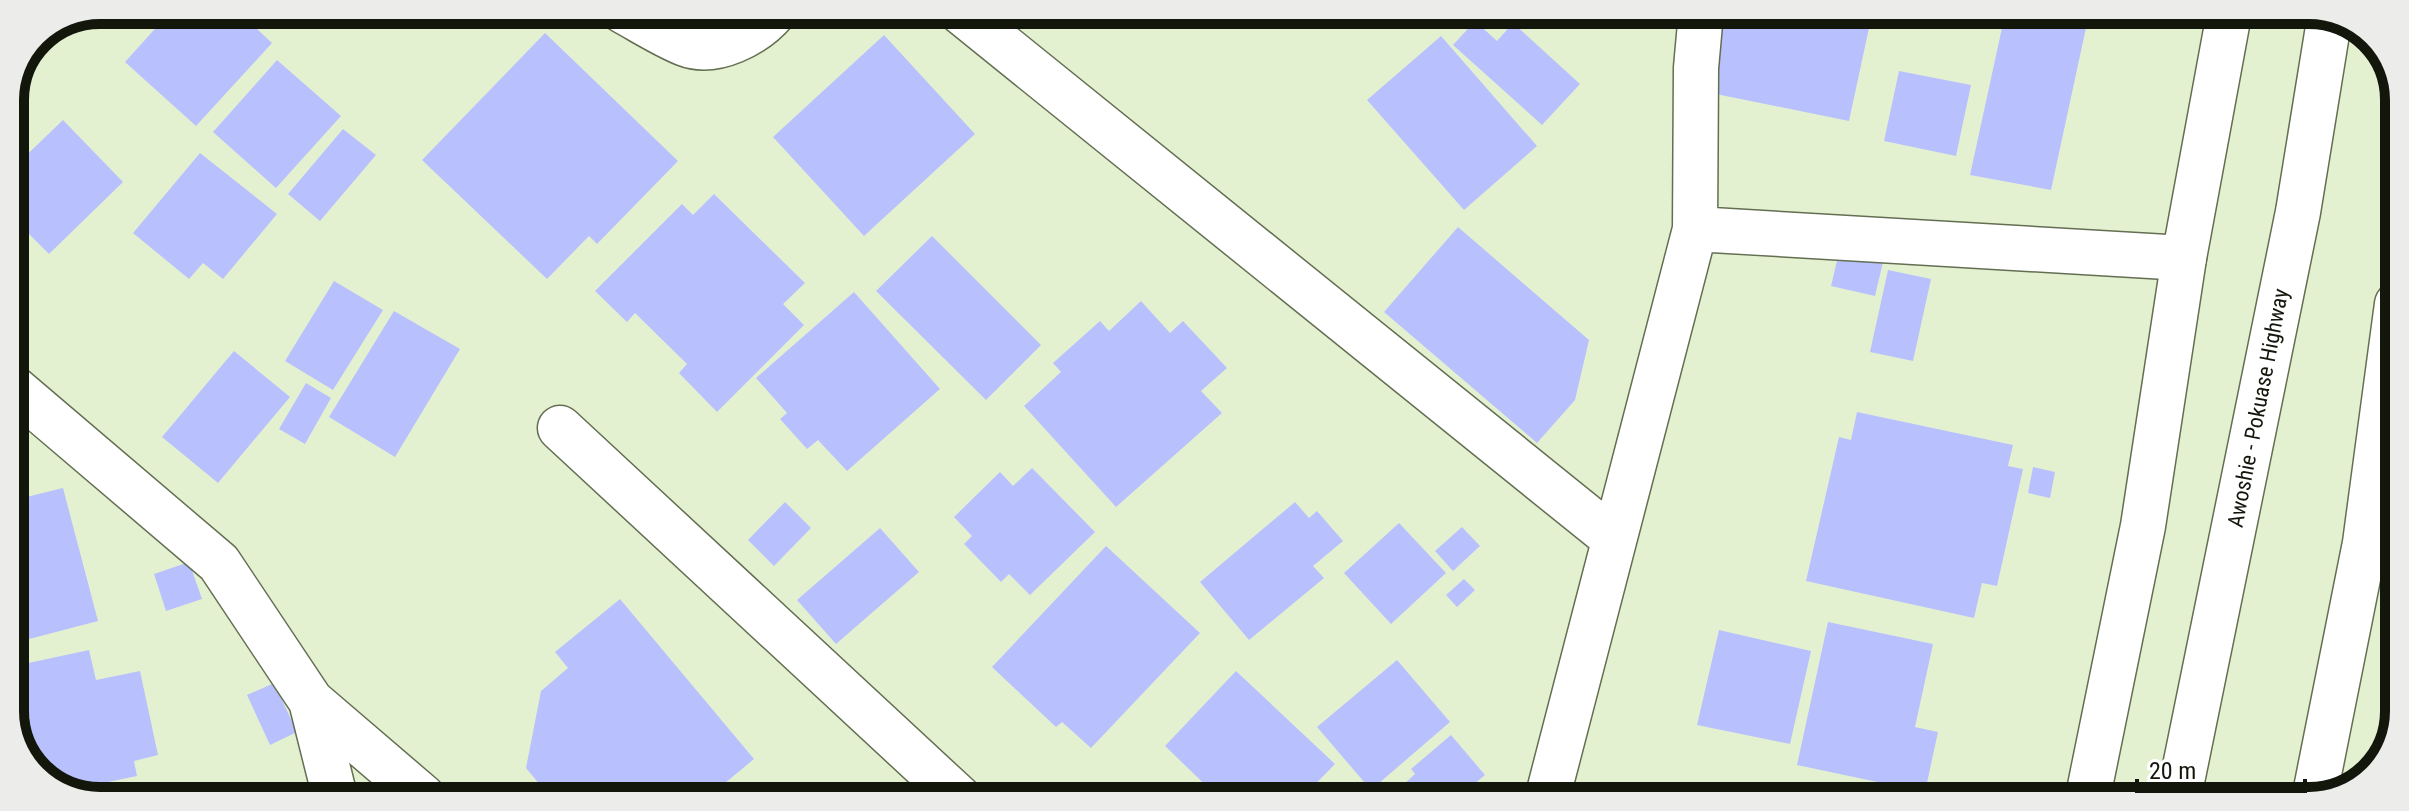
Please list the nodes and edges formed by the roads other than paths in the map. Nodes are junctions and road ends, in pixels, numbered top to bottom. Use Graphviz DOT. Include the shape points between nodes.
graph roads {
  1 [pos="647,24"];
  2 [pos="763,24"];
  3 [pos="976,24"];
  4 [pos="1700,24"];
  5 [pos="2227,24"];
  6 [pos="2328,27"];
  7 [pos="1695,229"];
  8 [pos="2184,258"];
  9 [pos="2385,394"];
  10 [pos="24,397"];
  11 [pos="560,428"];
  12 [pos="1613,538"];
  13 [pos="311,701"];
  14 [pos="2317,786"];
  15 [pos="332,787"];
  16 [pos="411,787"];
  17 [pos="947,787"];
  18 [pos="1550,787"];
  19 [pos="2090,787"];
  20 [pos="2181,787"];
  1 -- 2 [label="street" via="688,46 733,43"];
  3 -- 12 [label="street"];
  4 -- 7 [label="street"];
  5 -- 8 [label="street"];
  6 -- 20 [label="street, Awoshie - Pokuase Highway" via="2298,212"];
  7 -- 8 [label="street"];
  7 -- 12 [label="street"];
  8 -- 19 [label="street" via="2143,526"];
  9 -- 14 [label="street" via="2365,543"];
  10 -- 13 [label="street" via="219,563"];
  11 -- 17 [label="street"];
  12 -- 18 [label="street"];
  13 -- 15 [label="street"];
  13 -- 16 [label="street"];
}
